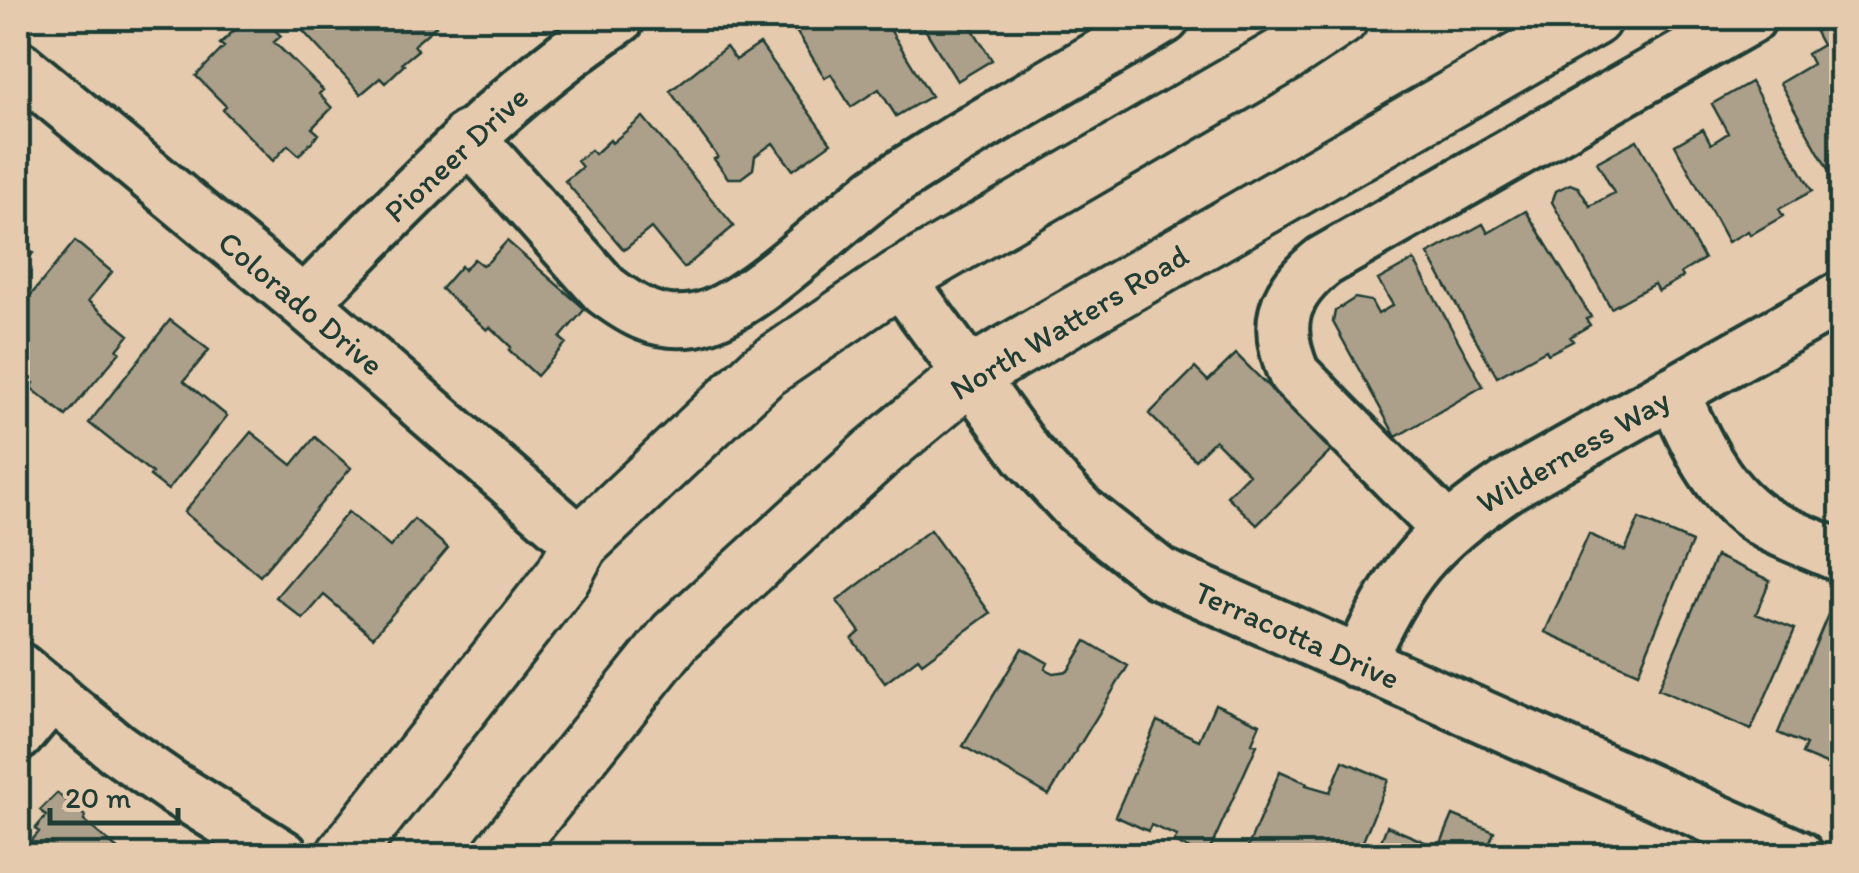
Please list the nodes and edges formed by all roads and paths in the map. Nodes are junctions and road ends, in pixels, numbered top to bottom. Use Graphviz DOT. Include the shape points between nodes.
graph roads {
  1 [pos="619,18"];
  2 [pos="1164,18"];
  3 [pos="1340,18"];
  4 [pos="1592,18"];
  5 [pos="1750,18"];
  6 [pos="18,66"];
  7 [pos="468,136"];
  8 [pos="898,278"];
  9 [pos="1842,297"];
  10 [pos="304,303"];
  11 [pos="970,375"];
  12 [pos="1673,392"];
  13 [pos="1448,530"];
  14 [pos="581,542"];
  15 [pos="1842,557"];
  16 [pos="1359,664"];
  17 [pos="35,681"];
  18 [pos="18,734"];
  19 [pos="282,856"];
  20 [pos="344,856"];
  21 [pos="500,856"];
  22 [pos="1798,856"];
  1 -- 7 [label="street, Pioneer Drive"];
  2 -- 7 [label="street" via="886,185 739,302 698,320 659,322 605,290"];
  3 -- 8 [label="main road"];
  4 -- 11 [label="main road, North Watters Road"];
  5 -- 13 [label="street" via="1324,261 1289,298 1282,324 1294,374"];
  6 -- 10 [label="street, Colorado Drive"];
  7 -- 10 [label="street, Pioneer Drive"];
  8 -- 11 [label="street, Terracotta Drive"];
  8 -- 14 [label="main road" via="763,372"];
  9 -- 12 [label="street, Wilderness Way"];
  10 -- 14 [label="street, Colorado Drive"];
  11 -- 16 [label="street, Terracotta Drive" via="1028,455 1078,509 1146,563"];
  11 -- 21 [label="main road, North Watters Road" via="676,636"];
  12 -- 13 [label="street, Wilderness Way" via="1508,486"];
  12 -- 15 [label="street" via="1697,444 1740,503 1766,524"];
  13 -- 16 [label="street, Wilderness Way" via="1395,590"];
  14 -- 20 [label="main road" via="564,576"];
  16 -- 22 [label="street, Terracotta Drive"];
  17 -- 18 [label="street"];
  17 -- 19 [label="street" via="116,748"];
}
